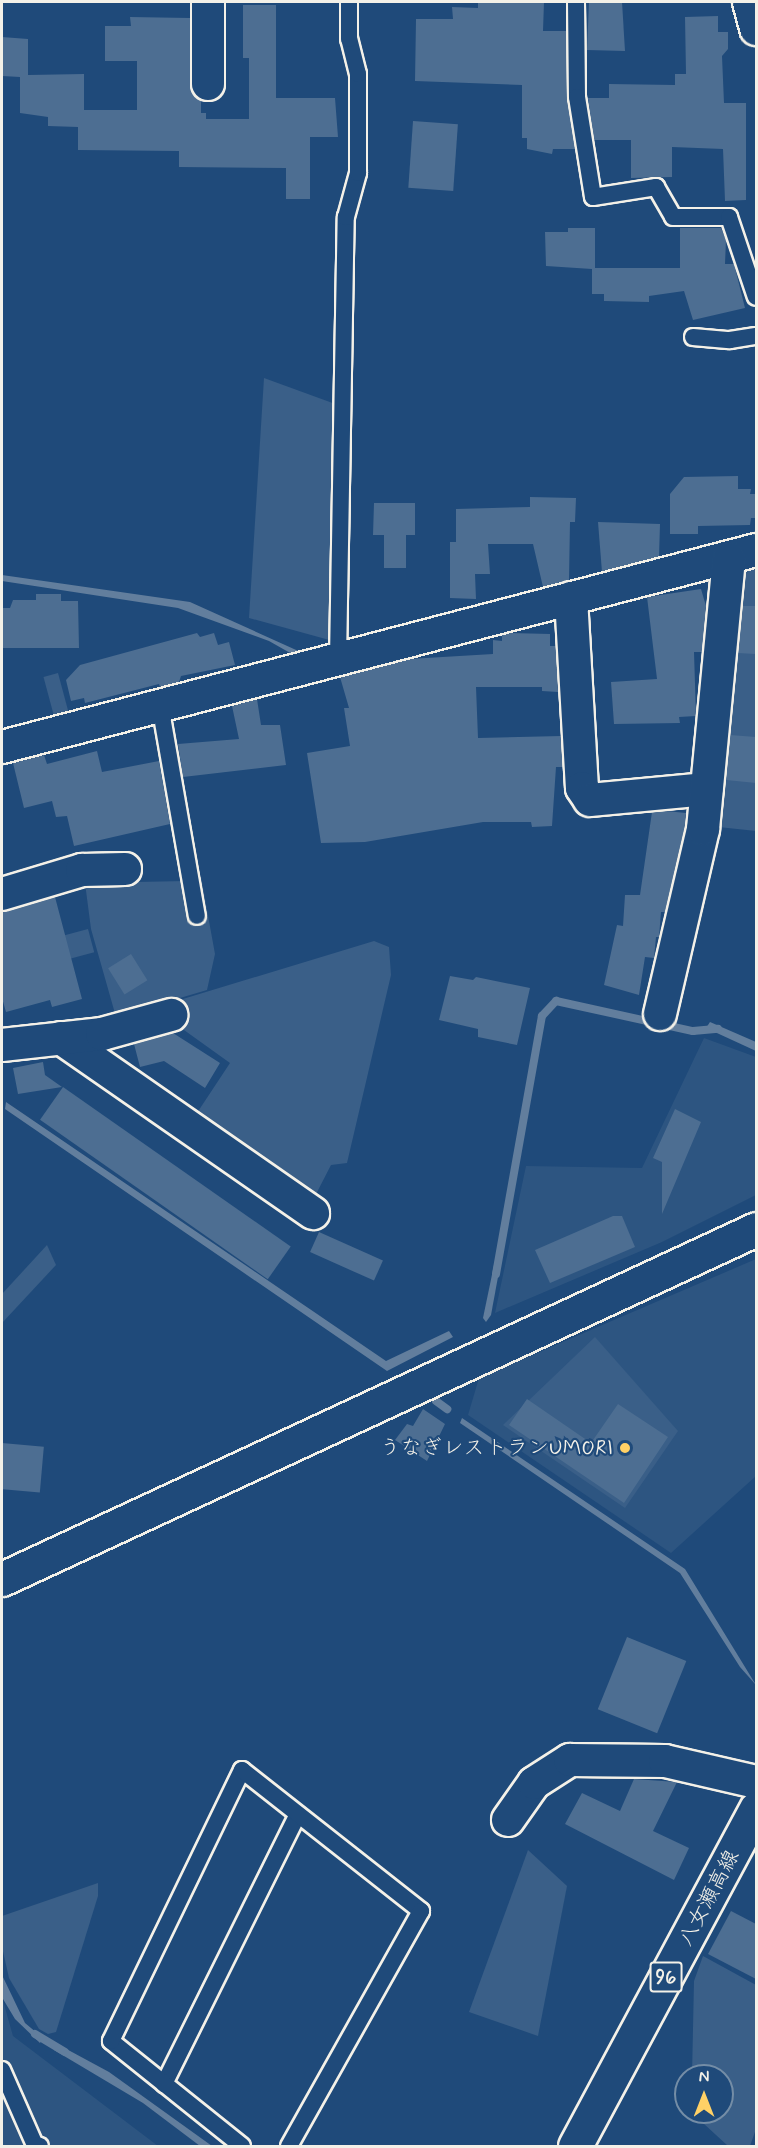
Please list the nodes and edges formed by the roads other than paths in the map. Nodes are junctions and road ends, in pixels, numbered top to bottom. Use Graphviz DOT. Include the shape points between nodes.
graph roads {
  1 [pos="208,2"];
  2 [pos="349,2"];
  3 [pos="576,2"];
  4 [pos="749,2"];
  5 [pos="756,29"];
  6 [pos="208,84"];
  7 [pos="756,297"];
  8 [pos="756,336"];
  9 [pos="693,337"];
  10 [pos="743,554"];
  11 [pos="571,598"];
  12 [pos="338,659"];
  13 [pos="160,705"];
  14 [pos="2,747"];
  15 [pos="706,789"];
  16 [pos="125,869"];
  17 [pos="2,894"];
  18 [pos="197,916"];
  19 [pos="660,1014"];
  20 [pos="171,1015"];
  21 [pos="61,1038"];
  22 [pos="2,1044"];
  23 [pos="313,1213"];
  24 [pos="756,1229"];
  25 [pos="2,1579"];
  26 [pos="756,1782"];
  27 [pos="756,1808"];
  28 [pos="298,1814"];
  29 [pos="508,1820"];
  30 [pos="2,2070"];
  31 [pos="164,2084"];
  32 [pos="40,2146"];
  33 [pos="243,2146"];
  34 [pos="289,2146"];
  35 [pos="575,2146"];
  1 -- 6 [label="street"];
  2 -- 12 [label="lane" via="349,39 358,74 358,173 346,217"];
  3 -- 7 [label="lane" via="577,97 593,197 656,187 673,217 729,217"];
  4 -- 5 [label="street"];
  8 -- 9 [label="lane" via="730,340"];
  10 -- 11 [label="street"];
  10 -- 15 [label="street"];
  11 -- 12 [label="street"];
  11 -- 15 [label="street" via="582,788 590,800"];
  12 -- 13 [label="street"];
  13 -- 14 [label="street"];
  13 -- 18 [label="lane"];
  15 -- 19 [label="street" via="702,829"];
  16 -- 17 [label="street" via="82,870"];
  20 -- 21 [label="street" via="102,1034"];
  21 -- 22 [label="street"];
  21 -- 23 [label="street"];
  24 -- 25 [label="street"];
  26 -- 29 [label="street" via="665,1761 570,1760 534,1783"];
  27 -- 35 [label="street, 八女瀬高線 / 96"];
  28 -- 31 [label="lane"];
  28 -- 31 [label="lane" via="242,1770 111,2041"];
  28 -- 34 [label="lane" via="421,1911"];
  30 -- 32 [label="lane" via="35,2145"];
  31 -- 33 [label="lane"];
}
